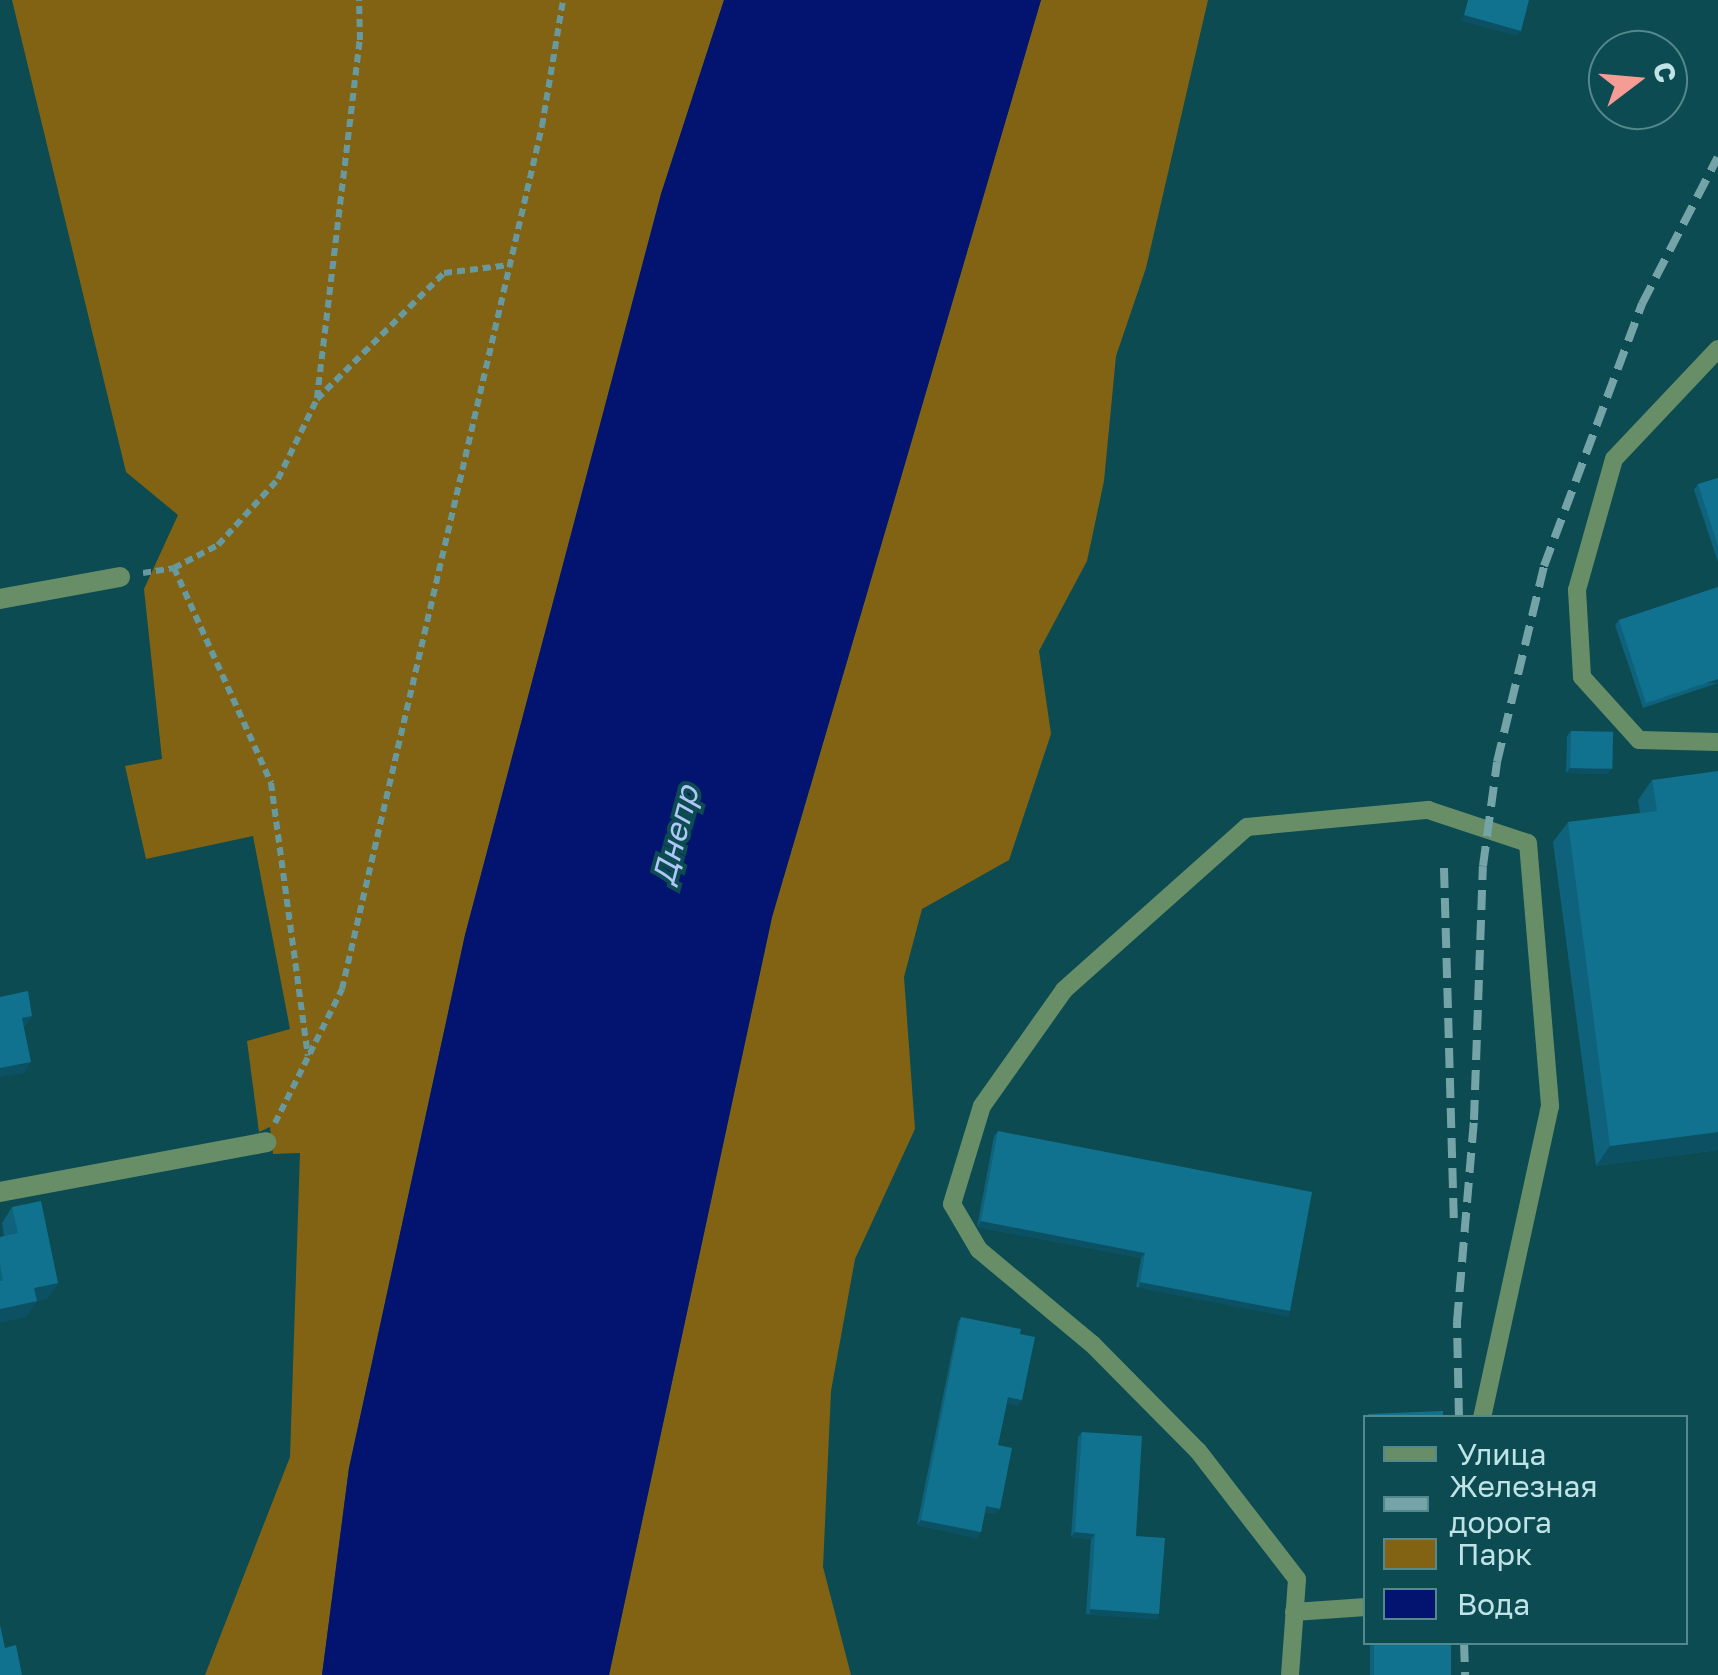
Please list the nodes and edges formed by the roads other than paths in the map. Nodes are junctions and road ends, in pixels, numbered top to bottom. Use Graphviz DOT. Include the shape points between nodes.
graph roads {
  1 [pos="1718,350"];
  2 [pos="120,577"];
  3 [pos="0,600"];
  4 [pos="1718,742"];
  5 [pos="266,1142"];
  6 [pos="0,1192"];
  7 [pos="1483,1415"];
  8 [pos="1363,1607"];
  9 [pos="1294,1612"];
  10 [pos="1290,1675"];
  1 -- 4 [label="lane" via="1614,460 1578,590 1582,676 1639,740"];
  2 -- 3 [label="street"];
  5 -- 6 [label="street"];
  7 -- 9 [label="lane" via="1550,1106 1528,843 1428,810 1247,827 1064,990 982,1106 952,1204 978,1250 1092,1344 1198,1451 1297,1579"];
  8 -- 9 [label="lane"];
  9 -- 10 [label="lane"];
}
